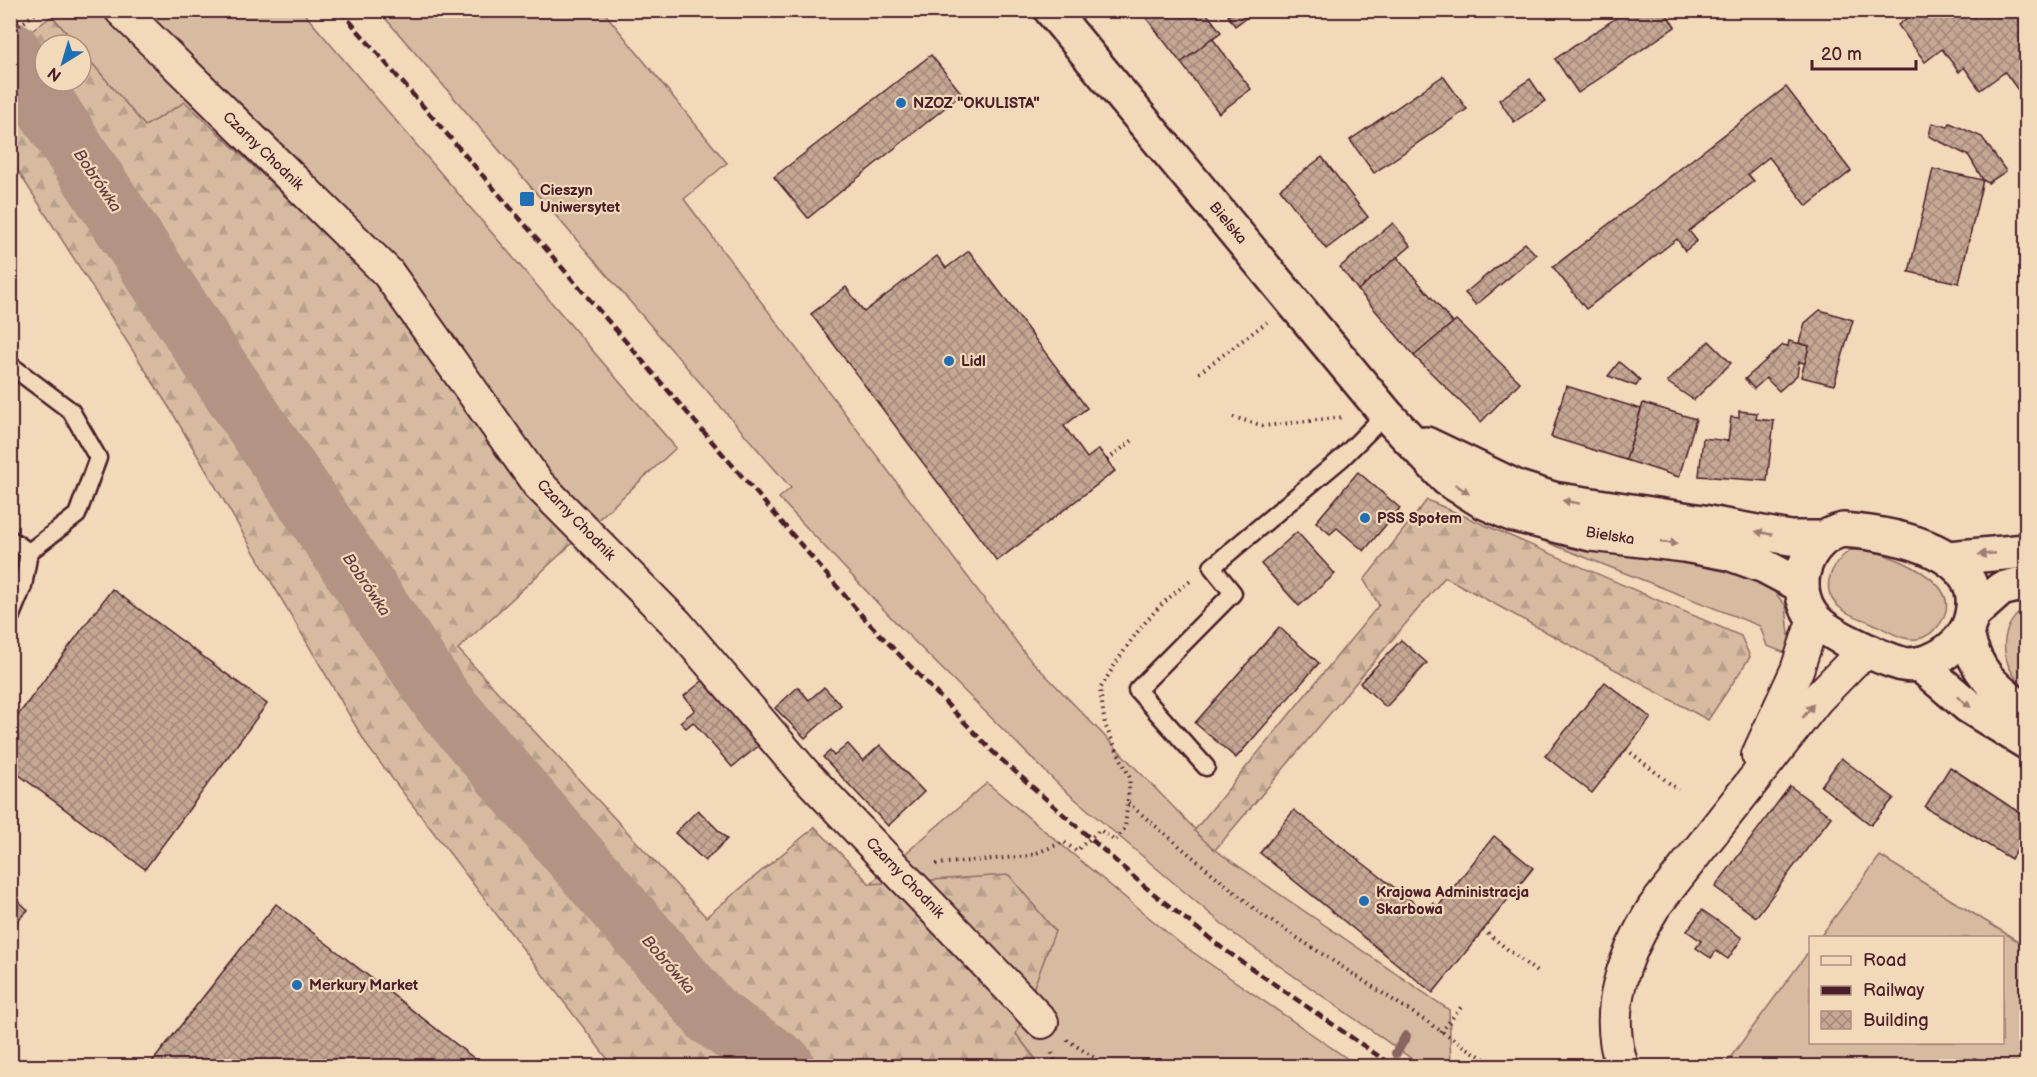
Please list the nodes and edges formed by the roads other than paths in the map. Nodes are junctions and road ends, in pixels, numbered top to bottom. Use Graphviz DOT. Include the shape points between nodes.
graph roads {
  1 [pos="121,10"];
  2 [pos="1051,10"];
  3 [pos="10,366"];
  4 [pos="1396,424"];
  5 [pos="1821,538"];
  6 [pos="10,539"];
  7 [pos="2026,551"];
  8 [pos="29,552"];
  9 [pos="1948,558"];
  10 [pos="2026,583"];
  11 [pos="1802,586"];
  12 [pos="10,618"];
  13 [pos="1814,618"];
  14 [pos="1970,624"];
  15 [pos="1871,651"];
  16 [pos="1919,664"];
  17 [pos="2026,712"];
  18 [pos="2026,742"];
  19 [pos="1206,767"];
  20 [pos="1733,807"];
  21 [pos="1042,1022"];
  22 [pos="1622,1066"];
  1 -- 21 [label="street, Czarny Chodnik" via="388,273 538,484 676,623 803,772"];
  2 -- 4 [label="street, Bielska"];
  3 -- 8 [label="lane" via="70,411 98,458 77,515"];
  5 -- 4 [label="street, Bielska, one-way" via="1790,538 1553,499 1518,488"];
  4 -- 11 [label="street, Bielska, one-way" via="1447,479 1511,514 1591,534 1728,553"];
  4 -- 19 [label="lane" via="1342,458 1212,567 1233,593 1137,690"];
  5 -- 9 [label="street" via="1843,530 1879,533 1924,545"];
  5 -- 11 [label="street" via="1806,562"];
  6 -- 8 [label="lane"];
  7 -- 9 [label="street, one-way"];
  8 -- 12 [label="lane" via="23,586"];
  9 -- 14 [label="street" via="1963,573 1970,588"];
  10 -- 14 [label="street" via="2001,589"];
  11 -- 13 [label="street"];
  13 -- 15 [label="street"];
  13 -- 20 [label="street" via="1797,670"];
  14 -- 16 [label="street" via="1941,657"];
  14 -- 17 [label="street" via="1971,651 1980,669"];
  15 -- 16 [label="street" via="1903,664"];
  20 -- 15 [label="street, one-way" via="1831,684 1854,661"];
  16 -- 18 [label="street, one-way" via="1968,706"];
  20 -- 22 [label="street" via="1654,908 1627,956 1620,975 1615,1020"];
}
